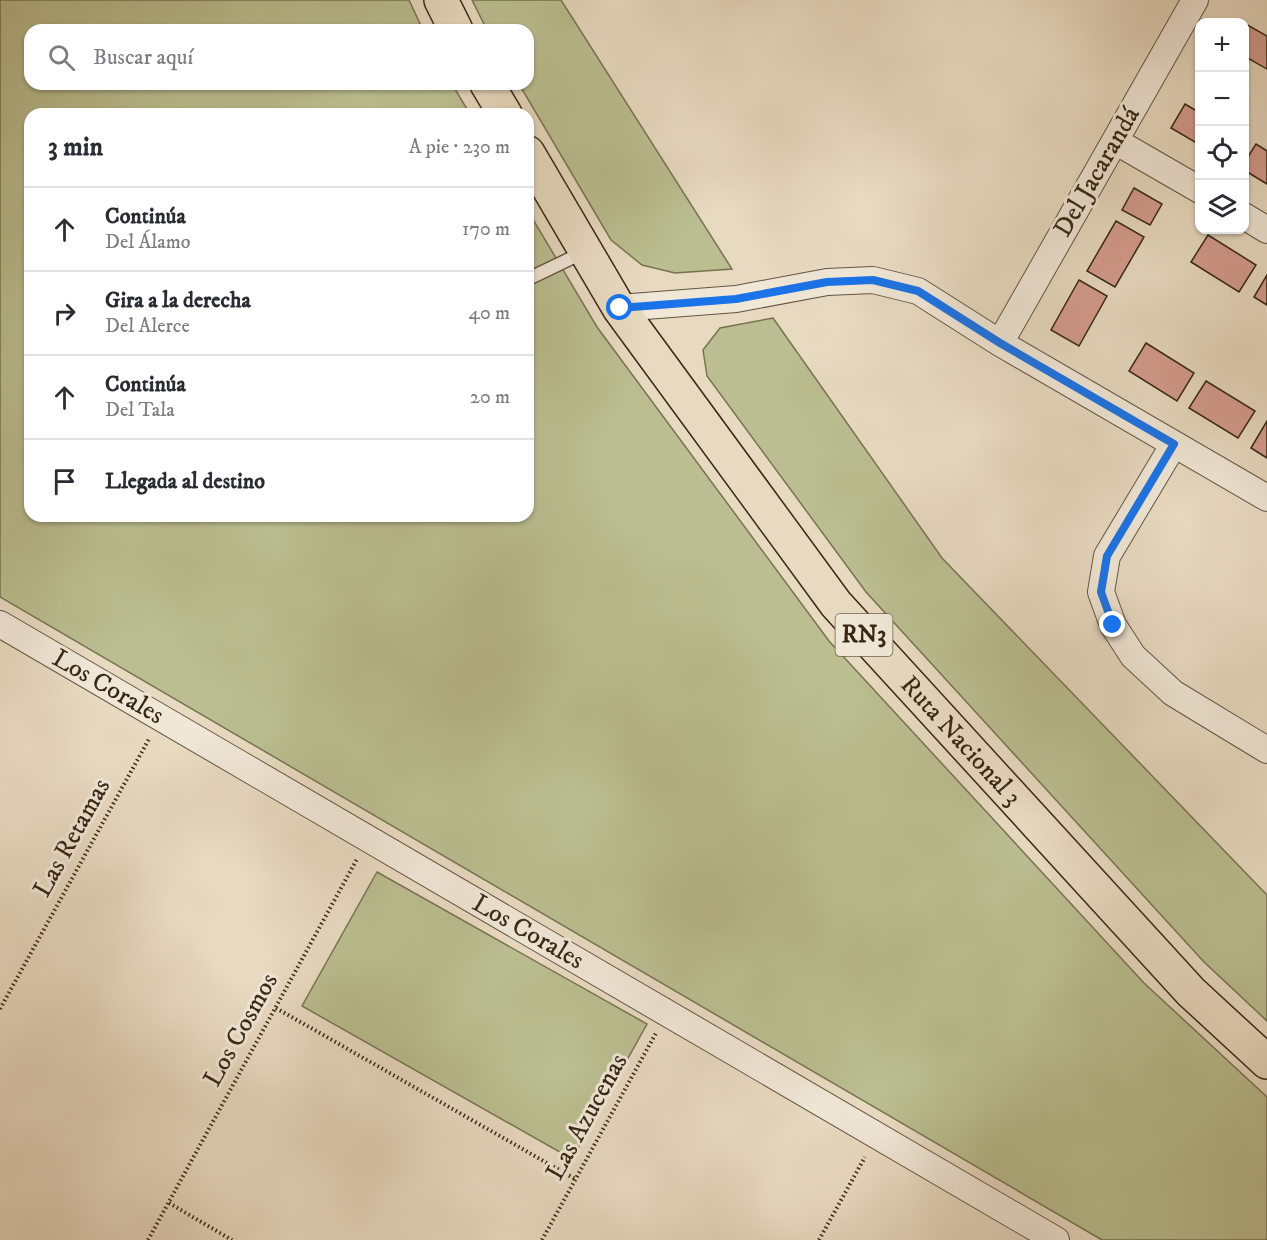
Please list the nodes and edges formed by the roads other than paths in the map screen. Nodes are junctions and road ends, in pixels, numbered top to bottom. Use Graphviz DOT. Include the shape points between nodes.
graph roads {
  1 [pos="441,0"];
  2 [pos="1195,0"];
  3 [pos="453,24"];
  4 [pos="491,90"];
  5 [pos="501,108"];
  6 [pos="1115,141"];
  7 [pos="534,163"];
  8 [pos="1195,187"];
  9 [pos="1249,219"];
  10 [pos="1267,230"];
  11 [pos="586,251"];
  12 [pos="534,276"];
  13 [pos="620,308"];
  14 [pos="1000,343"];
  15 [pos="1174,444"];
  16 [pos="1267,498"];
  17 [pos="0,624"];
  18 [pos="1267,750"];
  19 [pos="1267,1062"];
  20 [pos="1056,1240"];
  1 -- 3 [label="highway"];
  2 -- 6 [label="street, Del Jacarandá"];
  4 -- 5 [label="highway"];
  6 -- 8 [label="street"];
  6 -- 14 [label="street, Del Jacarandá"];
  7 -- 11 [label="highway, Ruta Nacional 3 / RN3"];
  9 -- 10 [label="street"];
  11 -- 12 [label="lane"];
  11 -- 13 [label="highway, Ruta Nacional 3 / RN3"];
  13 -- 14 [label="street" via="736,299 827,282 873,280 918,291"];
  13 -- 19 [label="highway, Ruta Nacional 3 / RN3" via="836,604 1191,992"];
  14 -- 15 [label="street"];
  15 -- 16 [label="street"];
  15 -- 18 [label="street" via="1107,556 1101,592 1113,625 1133,656 1173,693"];
  17 -- 20 [label="street, Los Corales"];
}
